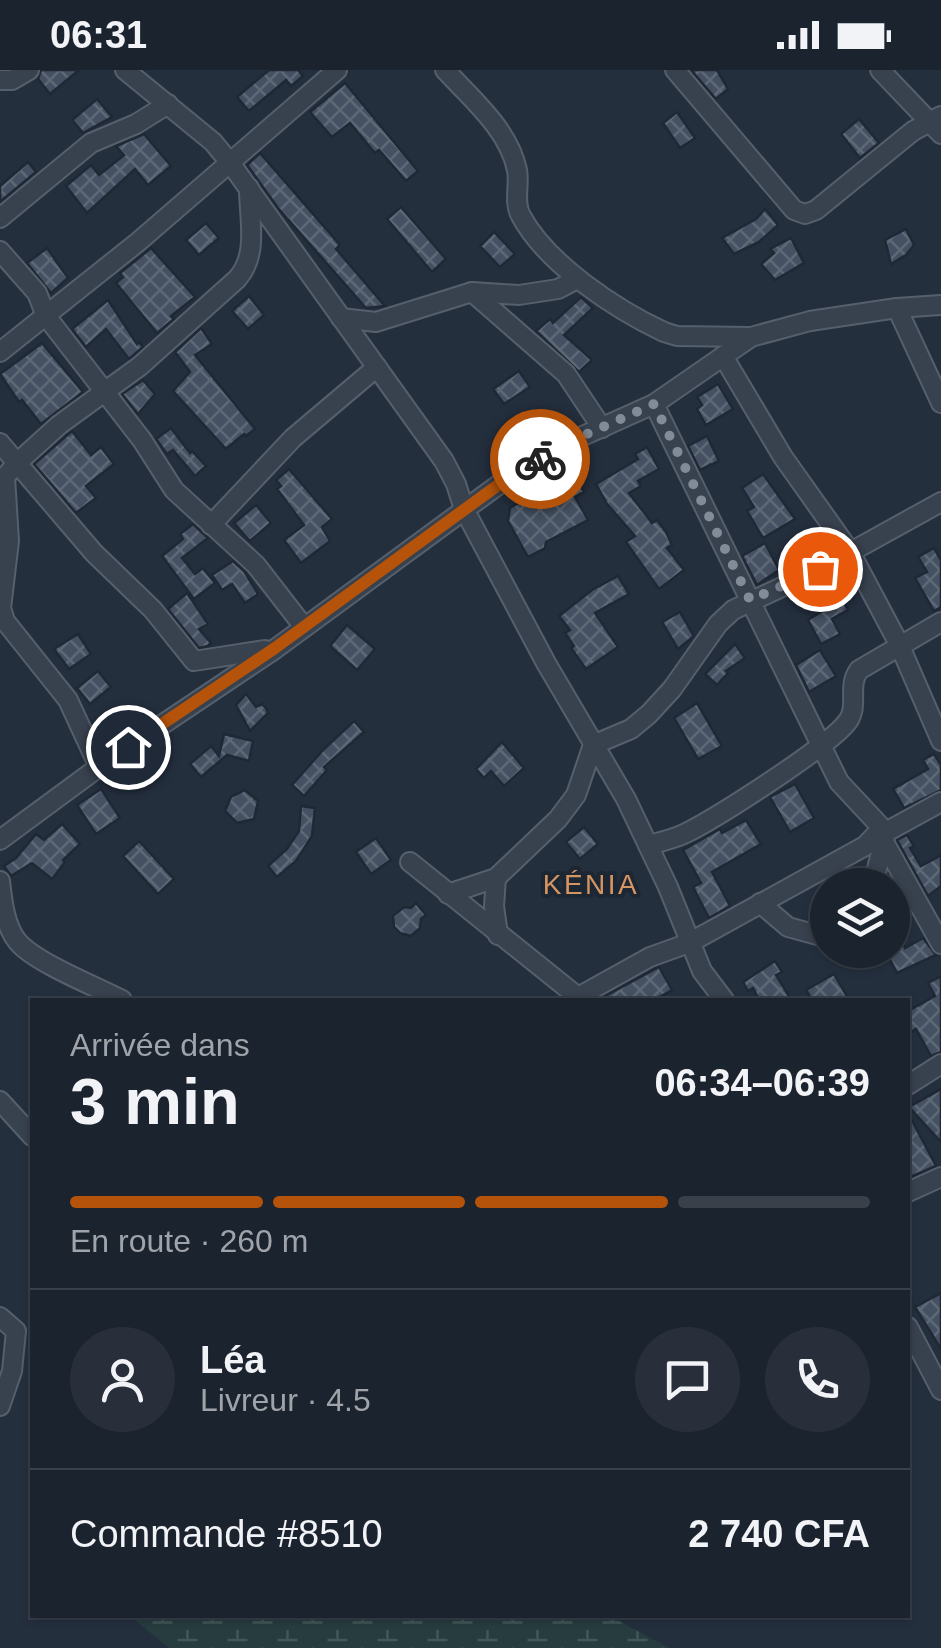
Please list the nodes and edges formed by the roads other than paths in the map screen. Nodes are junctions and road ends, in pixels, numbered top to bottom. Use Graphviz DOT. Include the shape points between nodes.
graph roads {
  1 [pos="29,70"];
  2 [pos="125,70"];
  3 [pos="338,70"];
  4 [pos="445,70"];
  5 [pos="676,70"];
  6 [pos="880,70"];
  7 [pos="0,80"];
  8 [pos="168,104"];
  9 [pos="937,124"];
  10 [pos="231,164"];
  11 [pos="250,188"];
  12 [pos="0,218"];
  13 [pos="0,251"];
  14 [pos="577,279"];
  15 [pos="472,292"];
  16 [pos="941,305"];
  17 [pos="897,308"];
  18 [pos="46,316"];
  19 [pos="341,318"];
  20 [pos="751,337"];
  21 [pos="0,352"];
  22 [pos="723,356"];
  23 [pos="378,367"];
  24 [pos="103,392"];
  25 [pos="941,403"];
  26 [pos="654,404"];
  27 [pos="602,428"];
  28 [pos="0,443"];
  29 [pos="7,474"];
  30 [pos="941,502"];
  31 [pos="464,509"];
  32 [pos="211,525"];
  33 [pos="849,550"];
  34 [pos="750,600"];
  35 [pos="941,622"];
  36 [pos="304,628"];
  37 [pos="898,644"];
  38 [pos="275,648"];
  39 [pos="933,701"];
  40 [pos="941,741"];
  41 [pos="823,743"];
  42 [pos="593,745"];
  43 [pos="98,766"];
  44 [pos="941,802"];
  45 [pos="0,840"];
  46 [pos="884,842"];
  47 [pos="648,845"];
  48 [pos="410,862"];
  49 [pos="878,868"];
  50 [pos="496,878"];
  51 [pos="0,881"];
  52 [pos="448,894"];
  53 [pos="760,902"];
  54 [pos="810,934"];
  55 [pos="498,936"];
  56 [pos="688,942"];
  57 [pos="941,944"];
  58 [pos="118,998"];
  59 [pos="575,998"];
  60 [pos="578,998"];
  61 [pos="722,998"];
  62 [pos="941,1064"];
  63 [pos="910,1083"];
  64 [pos="0,1101"];
  65 [pos="30,1134"];
  66 [pos="941,1177"];
  67 [pos="910,1191"];
  68 [pos="0,1317"];
  69 [pos="24,1330"];
  70 [pos="910,1331"];
  71 [pos="941,1390"];
  72 [pos="0,1406"];
  1 -- 7 [label="street"];
  2 -- 8 [label="street"];
  3 -- 10 [label="street"];
  4 -- 14 [label="street" via="507,145 516,167 518,211"];
  5 -- 9 [label="street" via="804,214 896,144"];
  6 -- 9 [label="street"];
  8 -- 10 [label="street"];
  8 -- 12 [label="street" via="90,143"];
  10 -- 11 [label="street"];
  10 -- 18 [label="street"];
  11 -- 19 [label="street"];
  11 -- 24 [label="street" via="248,268"];
  13 -- 18 [label="street" via="38,293"];
  14 -- 15 [label="street" via="519,295"];
  14 -- 20 [label="street" via="664,332"];
  15 -- 19 [label="street" via="376,322"];
  15 -- 27 [label="street" via="566,374"];
  16 -- 17 [label="street"];
  17 -- 20 [label="street"];
  17 -- 25 [label="street"];
  18 -- 21 [label="street"];
  18 -- 24 [label="street"];
  19 -- 23 [label="street"];
  20 -- 22 [label="street"];
  22 -- 26 [label="street"];
  22 -- 33 [label="street"];
  23 -- 31 [label="street" via="444,460"];
  23 -- 32 [label="street" via="293,438"];
  24 -- 29 [label="street"];
  24 -- 32 [label="street" via="174,490"];
  26 -- 27 [label="street"];
  26 -- 34 [label="street"];
  27 -- 31 [label="street"];
  28 -- 29 [label="street"];
  29 -- 38 [label="street" via="153,610 194,661"];
  29 -- 43 [label="street" via="1,608 68,700"];
  30 -- 33 [label="street"];
  31 -- 36 [label="street"];
  31 -- 42 [label="street"];
  32 -- 36 [label="street" via="256,565"];
  33 -- 34 [label="street"];
  33 -- 37 [label="street"];
  34 -- 41 [label="street"];
  34 -- 42 [label="street" via="718,624 649,714"];
  35 -- 37 [label="street"];
  36 -- 38 [label="street"];
  37 -- 39 [label="street"];
  37 -- 41 [label="street" via="855,675 848,721"];
  38 -- 43 [label="street"];
  39 -- 40 [label="street"];
  41 -- 47 [label="street" via="685,834"];
  41 -- 53 [label="street" via="840,782 882,828 865,846"];
  42 -- 47 [label="street"];
  42 -- 50 [label="street" via="568,808"];
  43 -- 45 [label="street"];
  44 -- 46 [label="street" via="886,832"];
  46 -- 49 [label="street"];
  46 -- 57 [label="street"];
  47 -- 56 [label="street"];
  48 -- 52 [label="street"];
  50 -- 52 [label="street"];
  50 -- 55 [label="street"];
  51 -- 58 [label="street" via="16,940"];
  52 -- 55 [label="street"];
  53 -- 54 [label="street" via="788,928"];
  53 -- 56 [label="street"];
  55 -- 59 [label="street"];
  56 -- 60 [label="street"];
  56 -- 61 [label="street"];
  62 -- 63 [label="street"];
  64 -- 65 [label="street"];
  66 -- 67 [label="street"];
  68 -- 69 [label="street"];
  69 -- 72 [label="street"];
  70 -- 71 [label="street"];
}
